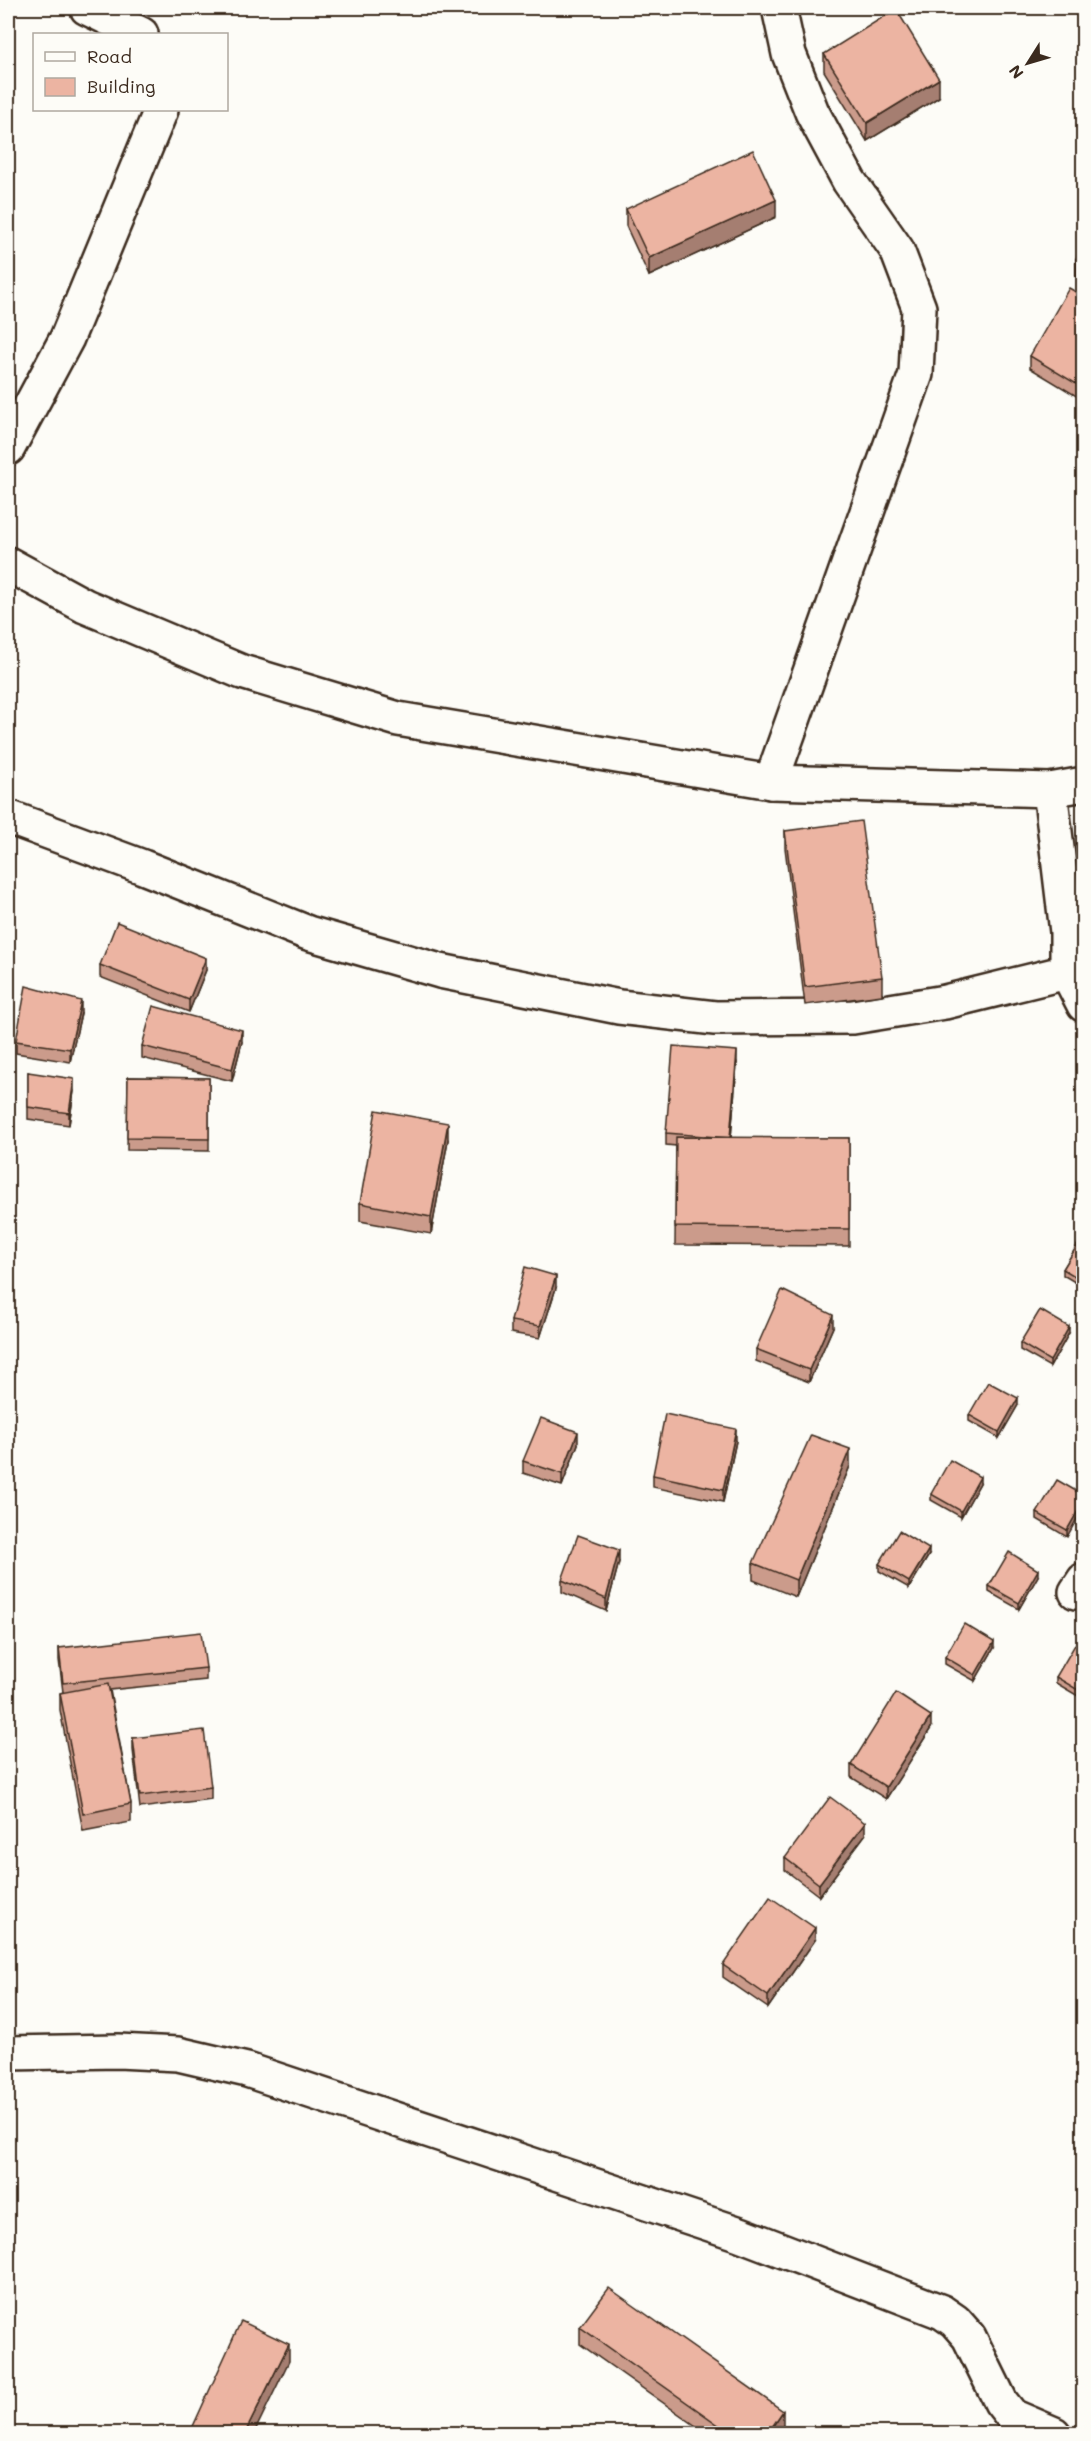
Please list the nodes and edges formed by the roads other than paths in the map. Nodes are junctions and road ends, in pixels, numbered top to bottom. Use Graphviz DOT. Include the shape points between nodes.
graph roads {
  1 [pos="87,8"];
  2 [pos="779,8"];
  3 [pos="139,33"];
  4 [pos="161,111"];
  5 [pos="8,448"];
  6 [pos="8,564"];
  7 [pos="771,782"];
  8 [pos="1083,784"];
  9 [pos="1050,790"];
  10 [pos="8,817"];
  11 [pos="1067,972"];
  12 [pos="1083,1005"];
  13 [pos="8,2053"];
  14 [pos="1054,2433"];
  1 -- 3 [label="street"];
  2 -- 7 [label="street" via="789,54 812,112 849,181 897,250 919,308 916,374"];
  4 -- 5 [label="street" via="67,338"];
  6 -- 7 [label="street" via="85,606 242,672 398,719"];
  7 -- 9 [label="street"];
  8 -- 9 [label="street"];
  9 -- 11 [label="street" via="1067,932"];
  10 -- 11 [label="street" via="308,933 440,971 619,1007 715,1018 853,1017 945,1002"];
  11 -- 12 [label="street"];
  13 -- 14 [label="street" via="178,2054 247,2070 740,2234 942,2312 969,2337 1012,2416"];
}
